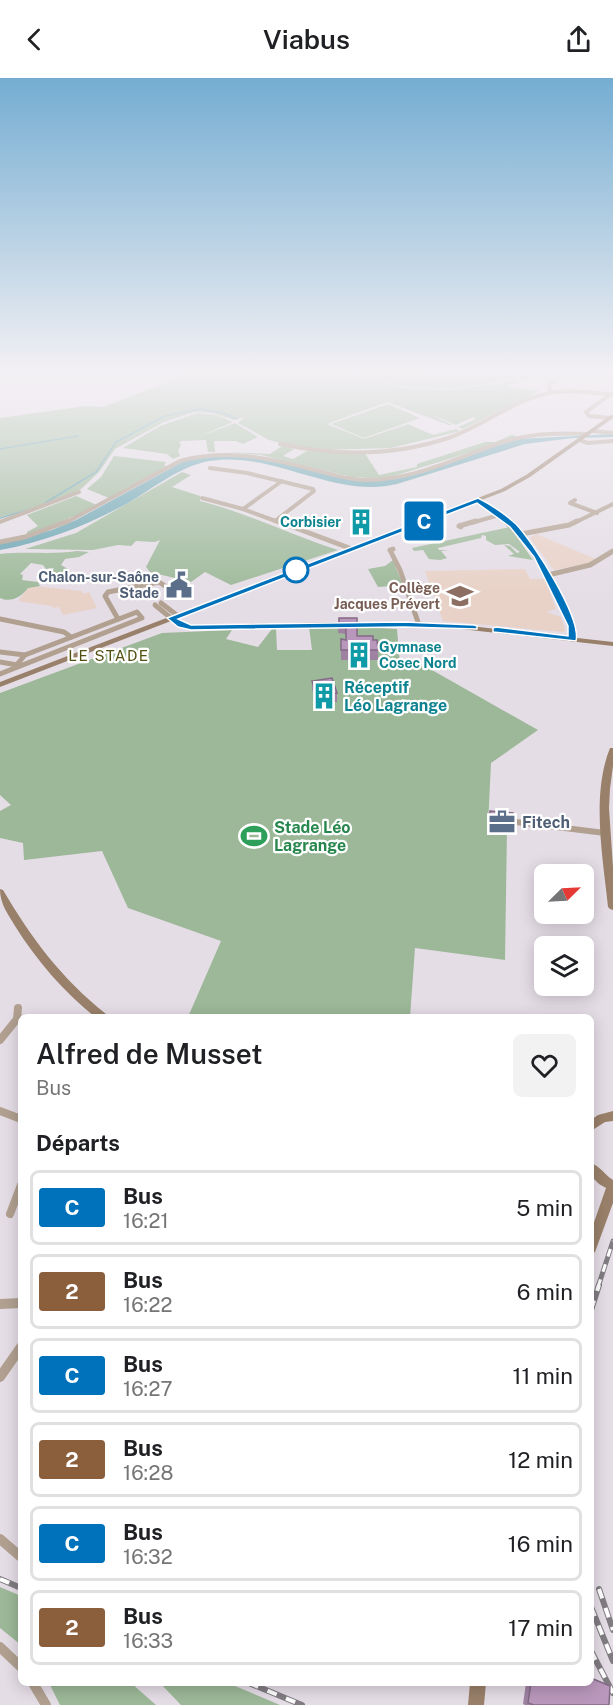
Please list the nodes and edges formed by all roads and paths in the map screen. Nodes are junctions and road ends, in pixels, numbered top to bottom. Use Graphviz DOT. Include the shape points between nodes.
graph roads {
  1 [pos="306,450"];
  2 [pos="363,450"];
  3 [pos="481,450"];
  4 [pos="565,450"];
  5 [pos="210,468"];
  6 [pos="282,481"];
  7 [pos="79,492"];
  8 [pos="202,498"];
  9 [pos="575,500"];
  10 [pos="478,501"];
  11 [pos="613,504"];
  12 [pos="243,509"];
  13 [pos="597,513"];
  14 [pos="499,515"];
  15 [pos="275,521"];
  16 [pos="0,522"];
  17 [pos="461,527"];
  18 [pos="521,534"];
  19 [pos="0,542"];
  20 [pos="352,549"];
  21 [pos="393,549"];
  22 [pos="613,551"];
  23 [pos="548,575"];
  24 [pos="180,596"];
  25 [pos="158,604"];
  26 [pos="175,617"];
  27 [pos="0,619"];
  28 [pos="118,619"];
  29 [pos="419,625"];
  30 [pos="71,637"];
  31 [pos="573,639"];
  32 [pos="613,644"];
  33 [pos="0,652"];
  34 [pos="25,655"];
  35 [pos="0,662"];
  36 [pos="16,667"];
  37 [pos="0,674"];
  38 [pos="0,685"];
  39 [pos="613,750"];
  40 [pos="516,822"];
  41 [pos="605,833"];
  42 [pos="0,892"];
  43 [pos="613,907"];
  44 [pos="18,1008"];
  45 [pos="99,1014"];
  46 [pos="0,1040"];
  47 [pos="0,1111"];
  48 [pos="613,1116"];
  49 [pos="18,1118"];
  50 [pos="594,1124"];
  51 [pos="594,1171"];
  52 [pos="613,1186"];
  53 [pos="18,1193"];
  54 [pos="10,1214"];
  55 [pos="594,1240"];
  56 [pos="0,1304"];
  57 [pos="18,1304"];
  58 [pos="18,1351"];
  59 [pos="0,1377"];
  60 [pos="0,1539"];
  61 [pos="18,1554"];
  62 [pos="0,1647"];
  63 [pos="18,1664"];
  64 [pos="35,1686"];
  65 [pos="478,1686"];
  66 [pos="46,1705"];
  67 [pos="476,1705"];
  1 -- 2 [label="street"];
  3 -- 19 [label="street" via="401,476 375,480 255,455 198,456 180,461 81,517"];
  4 -- 10 [label="main road" via="517,483"];
  5 -- 6 [label="street"];
  6 -- 12 [label="street"];
  6 -- 15 [label="street" via="314,490"];
  7 -- 16 [label="street"];
  8 -- 12 [label="street"];
  9 -- 13 [label="street" via="570,503"];
  10 -- 14 [label="street"];
  10 -- 20 [label="main road"];
  11 -- 13 [label="street"];
  12 -- 15 [label="street"];
  13 -- 18 [label="street" via="569,525"];
  14 -- 17 [label="street"];
  14 -- 18 [label="street"];
  15 -- 20 [label="street"];
  18 -- 23 [label="street"];
  20 -- 26 [label="main road"];
  21 -- 29 [label="street" via="390,550"];
  22 -- 23 [label="street" via="592,567"];
  23 -- 31 [label="street" via="572,626"];
  24 -- 28 [label="street" via="159,582 106,594"];
  25 -- 26 [label="street"];
  26 -- 29 [label="main road" via="181,625 191,627"];
  26 -- 38 [label="main road"];
  27 -- 30 [label="street" via="64,632"];
  28 -- 30 [label="street"];
  28 -- 36 [label="street" via="137,612 142,618"];
  29 -- 31 [label="main road"];
  30 -- 34 [label="street"];
  31 -- 32 [label="main road"];
  33 -- 34 [label="street"];
  34 -- 36 [label="street"];
  35 -- 36 [label="street"];
  36 -- 37 [label="street"];
  39 -- 41 [label="main road" via="604,799"];
  40 -- 41 [label="street"];
  41 -- 43 [label="main road"];
  42 -- 45 [label="main road" via="36,953"];
  44 -- 46 [label="street" via="17,1019"];
  47 -- 49 [label="street"];
  48 -- 50 [label="main road"];
  51 -- 52 [label="main road"];
  52 -- 55 [label="main road"];
  53 -- 54 [label="street"];
  56 -- 57 [label="street"];
  58 -- 59 [label="street"];
  60 -- 61 [label="street"];
  62 -- 63 [label="street"];
  64 -- 66 [label="street"];
  65 -- 67 [label="main road"];
}
